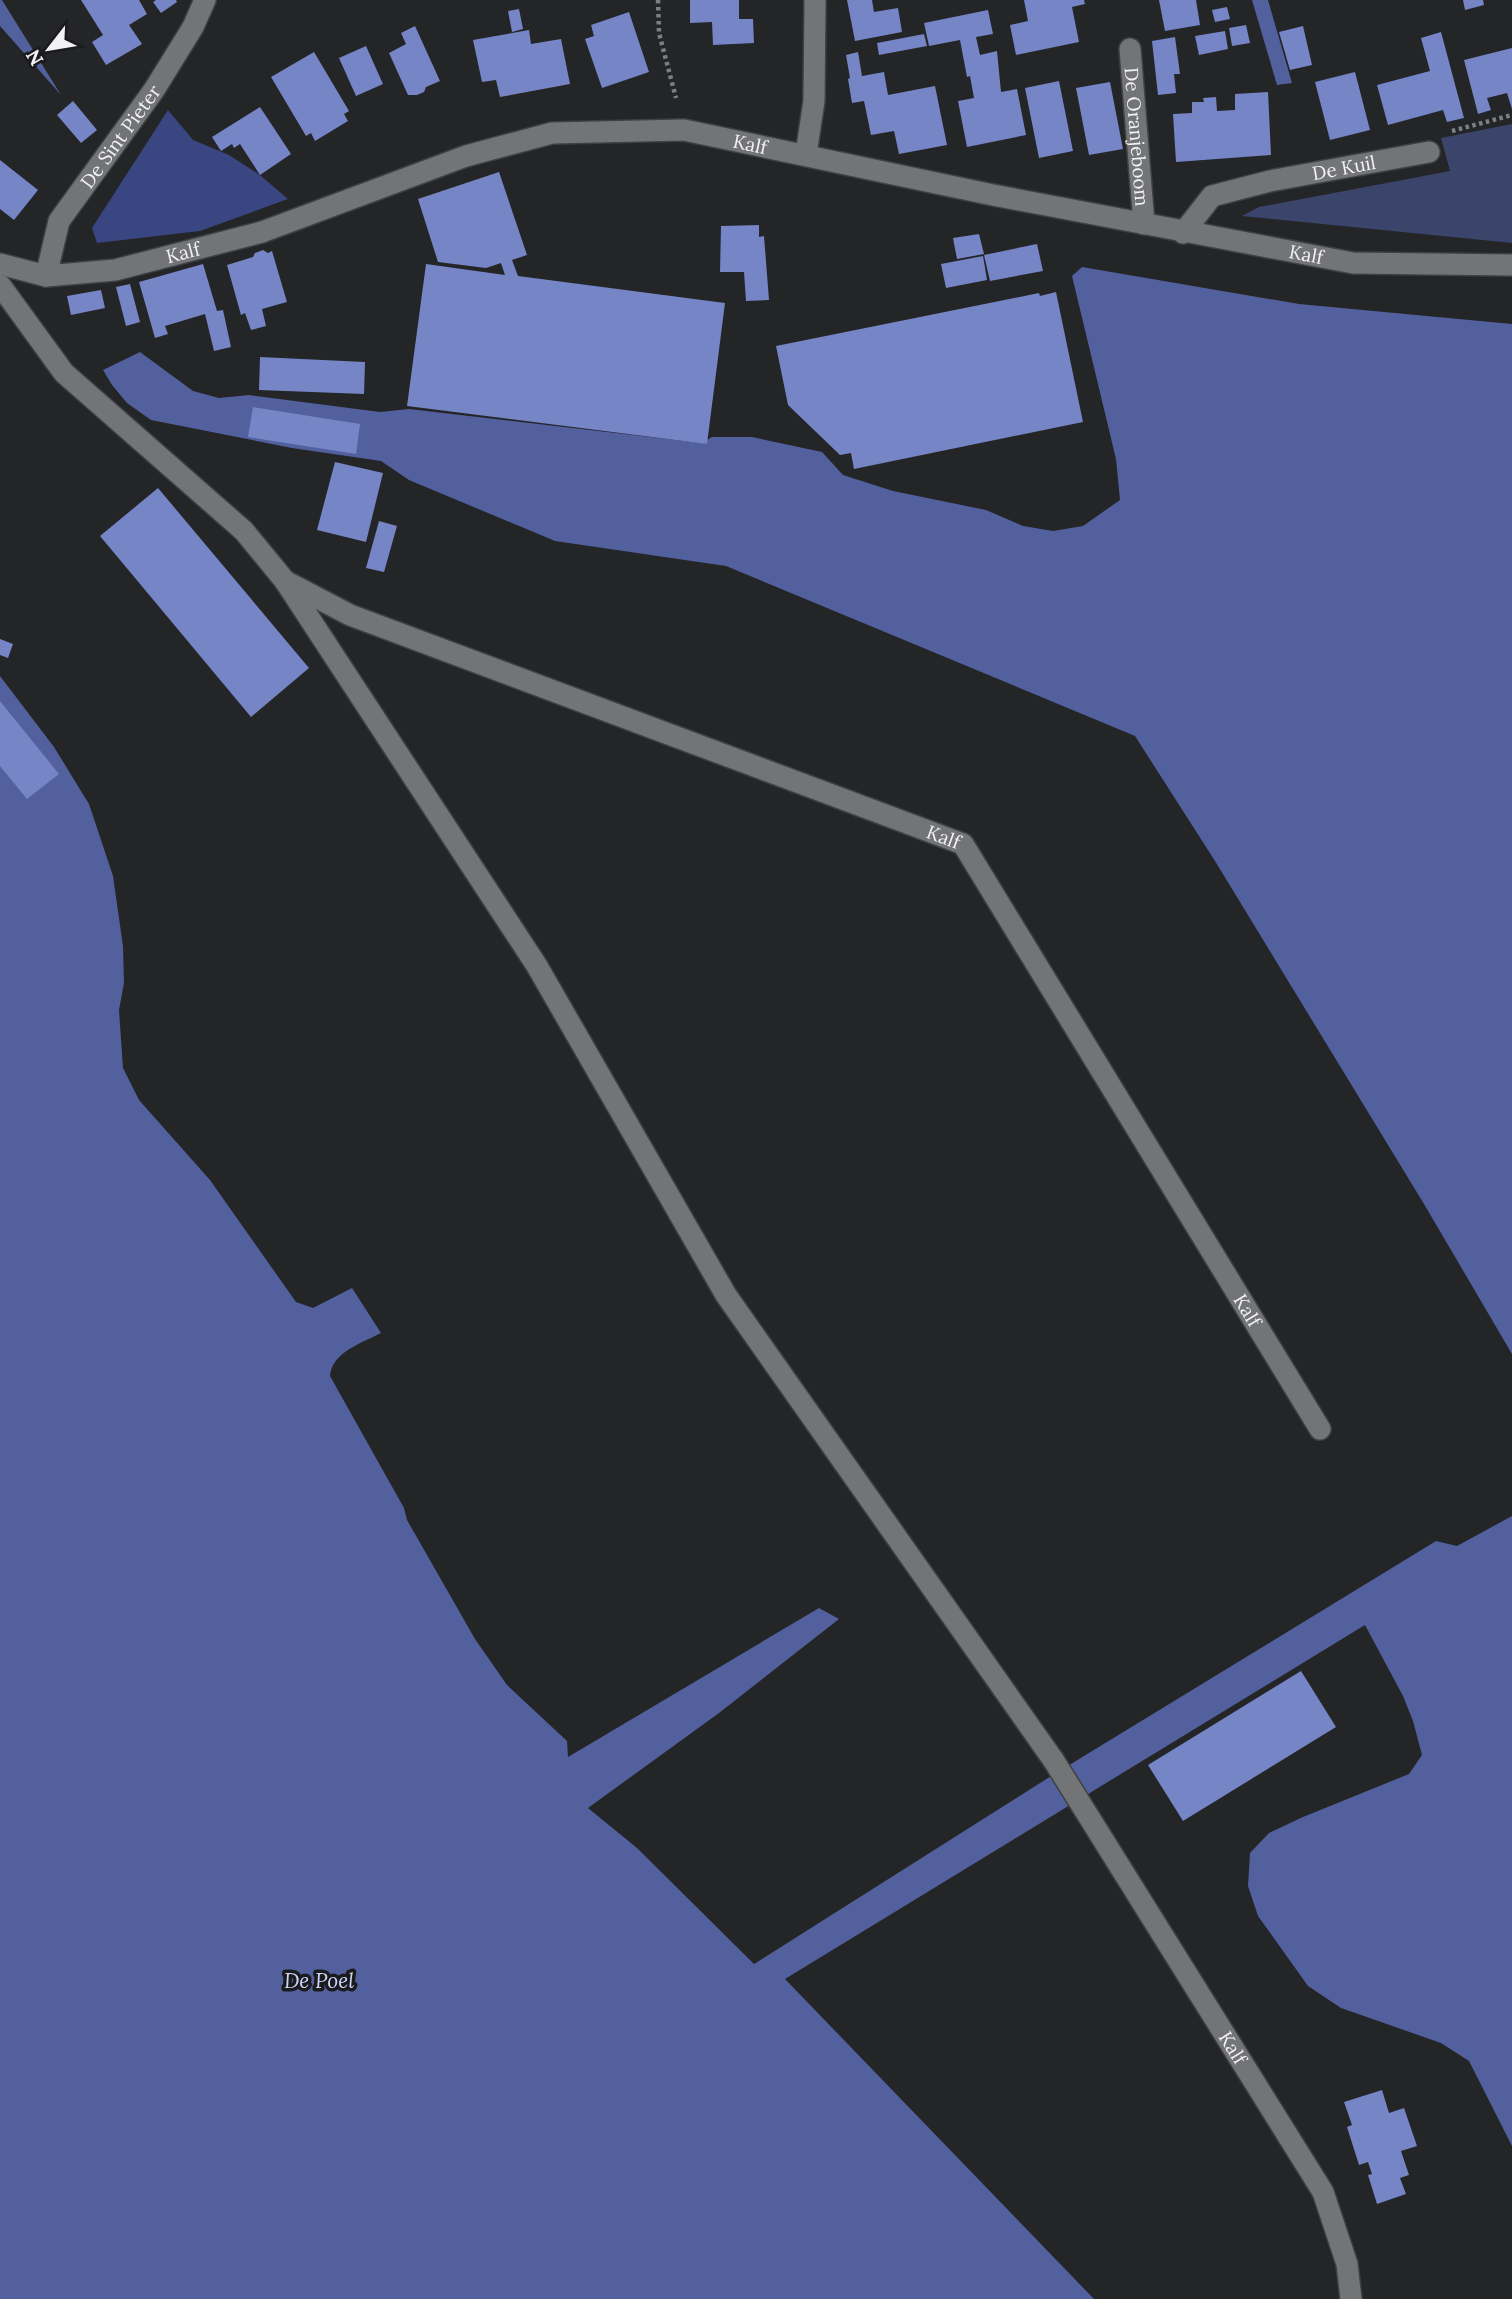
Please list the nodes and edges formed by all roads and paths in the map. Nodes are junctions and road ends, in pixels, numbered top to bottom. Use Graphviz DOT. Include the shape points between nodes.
graph roads {
  1 [pos="205,0"];
  2 [pos="658,0"];
  3 [pos="815,0"];
  4 [pos="1130,49"];
  5 [pos="1512,115"];
  6 [pos="684,130"];
  7 [pos="1429,152"];
  8 [pos="806,154"];
  9 [pos="1144,224"];
  10 [pos="1183,233"];
  11 [pos="0,264"];
  12 [pos="1512,265"];
  13 [pos="47,276"];
  14 [pos="0,285"];
  15 [pos="285,581"];
  16 [pos="1320,1429"];
  17 [pos="1351,2299"];
  1 -- 13 [label="street, De Sint Pieter" via="154,90 59,221"];
  2 -- 6 [label="path" via="659,33"];
  3 -- 8 [label="street" via="814,101"];
  4 -- 9 [label="street, De Oranjeboom"];
  5 -- 7 [label="path" via="1438,135"];
  6 -- 8 [label="street, Kalf"];
  6 -- 13 [label="street, Kalf" via="552,133 466,156 261,232 115,270"];
  7 -- 10 [label="street, De Kuil" via="1212,196"];
  8 -- 9 [label="street, Kalf"];
  9 -- 10 [label="street, Kalf"];
  10 -- 12 [label="street, Kalf" via="1353,263"];
  11 -- 13 [label="street, Kalf"];
  14 -- 15 [label="street, Kalf" via="64,373 244,531"];
  15 -- 16 [label="street, Kalf" via="350,615 963,844"];
  15 -- 17 [label="street, Kalf" via="537,966 726,1295 1054,1761 1323,2192 1347,2264"];
}
